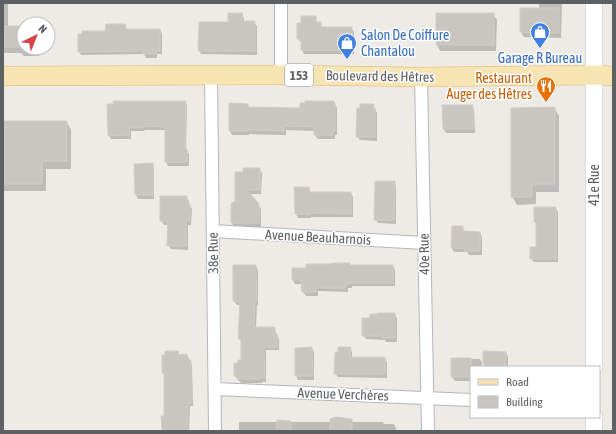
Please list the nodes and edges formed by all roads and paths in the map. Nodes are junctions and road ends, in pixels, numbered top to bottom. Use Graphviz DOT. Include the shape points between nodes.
graph roads {
  1 [pos="281,3"];
  2 [pos="594,3"];
  3 [pos="211,75"];
  4 [pos="281,75"];
  5 [pos="3,76"];
  6 [pos="604,76"];
  7 [pos="421,77"];
  8 [pos="213,231"];
  9 [pos="424,243"];
  10 [pos="594,366"];
  11 [pos="215,389"];
  12 [pos="427,397"];
  13 [pos="470,400"];
  14 [pos="594,418"];
  15 [pos="215,431"];
  16 [pos="428,431"];
  17 [pos="594,431"];
  1 -- 4 [label="street"];
  2 -- 6 [label="street, 41e Rue"];
  3 -- 4 [label="main road, Boulevard des Hêtres / 153"];
  3 -- 5 [label="main road, Boulevard des Hêtres / 153"];
  3 -- 8 [label="street, 38e Rue"];
  4 -- 7 [label="main road, Boulevard des Hêtres / 153"];
  6 -- 7 [label="main road, Boulevard des Hêtres / 153"];
  6 -- 10 [label="street, 41e Rue"];
  7 -- 9 [label="street, 40e Rue"];
  8 -- 9 [label="street, Avenue Beauharnois"];
  8 -- 11 [label="street, 38e Rue"];
  9 -- 12 [label="street, 40e Rue"];
  11 -- 12 [label="street, Avenue Verchères"];
  11 -- 15 [label="street, 38e Rue"];
  12 -- 13 [label="street, Avenue Verchères"];
  12 -- 16 [label="street, 40e Rue"];
  14 -- 17 [label="street"];
}
